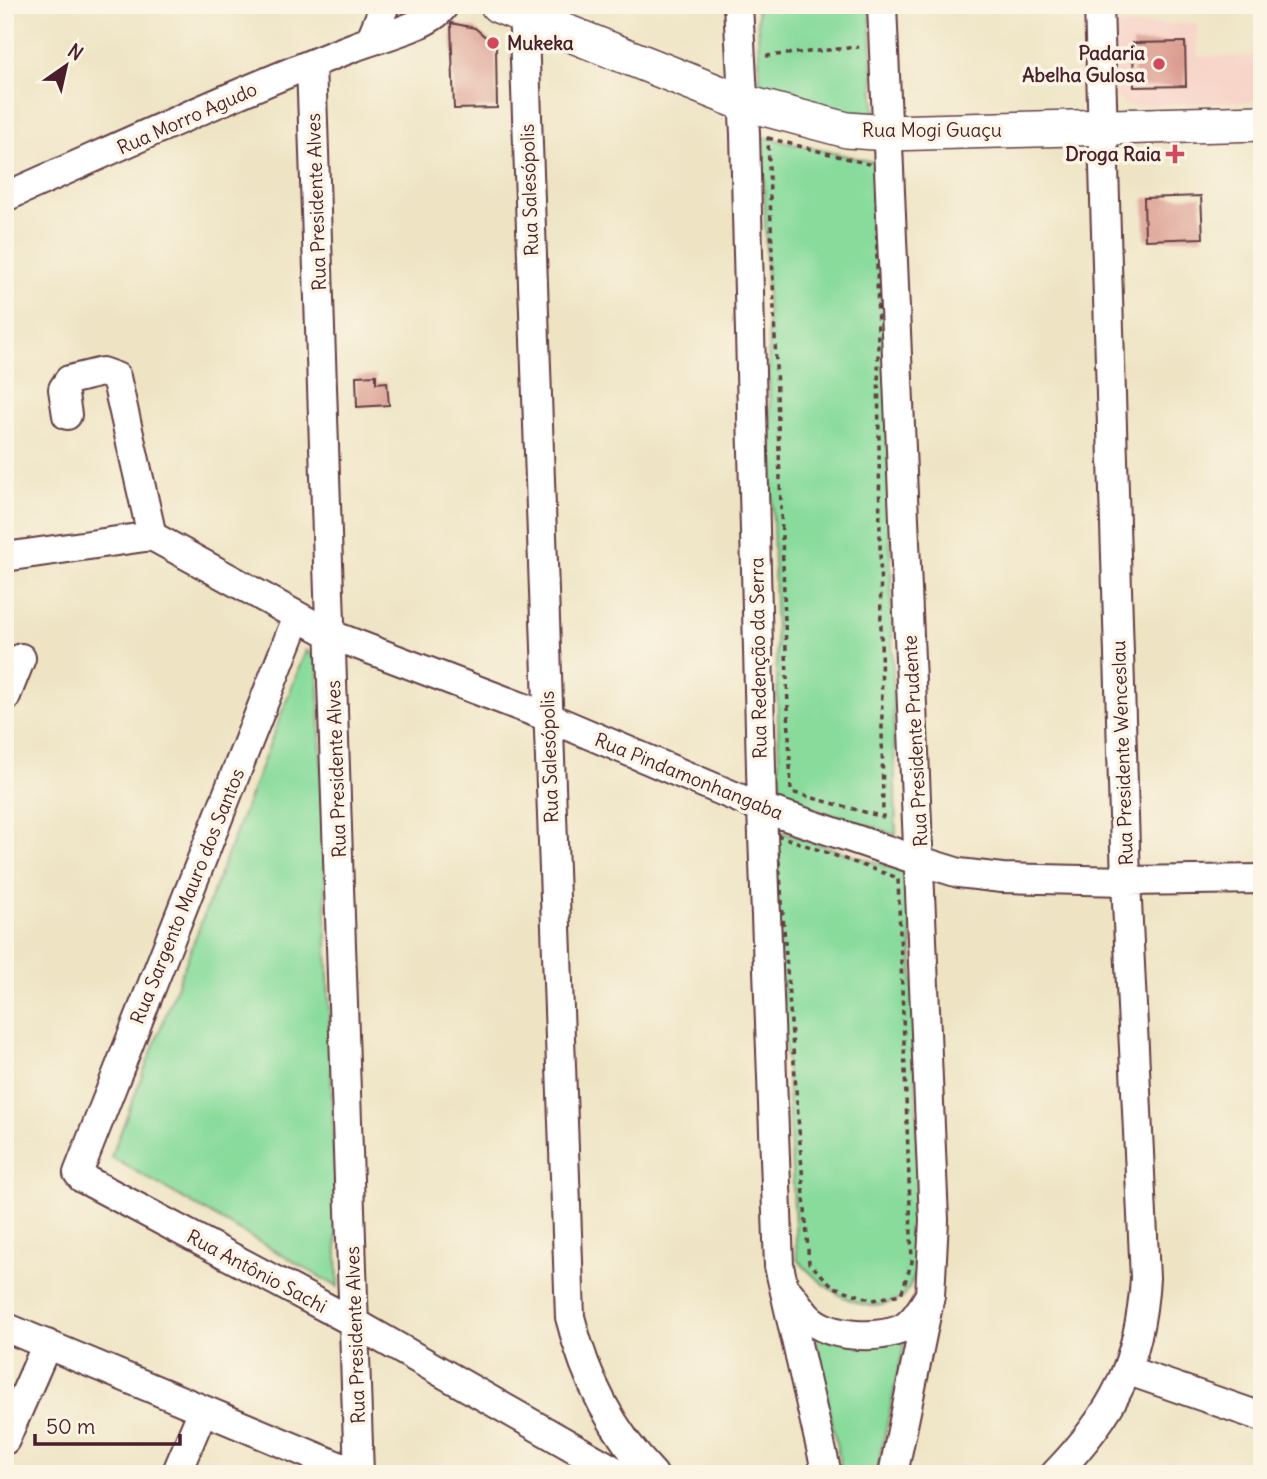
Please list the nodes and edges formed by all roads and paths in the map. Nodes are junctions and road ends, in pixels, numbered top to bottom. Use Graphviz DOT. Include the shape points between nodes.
graph roads {
  1 [pos="385,5"];
  2 [pos="444,5"];
  3 [pos="738,5"];
  4 [pos="882,5"];
  5 [pos="1099,5"];
  6 [pos="514,9"];
  7 [pos="370,41"];
  8 [pos="765,45"];
  9 [pos="859,48"];
  10 [pos="311,64"];
  11 [pos="741,102"];
  12 [pos="1262,123"];
  13 [pos="1104,127"];
  14 [pos="888,133"];
  15 [pos="5,197"];
  16 [pos="67,415"];
  17 [pos="151,532"];
  18 [pos="5,556"];
  19 [pos="297,618"];
  20 [pos="332,635"];
  21 [pos="21,658"];
  22 [pos="5,698"];
  23 [pos="548,717"];
  24 [pos="762,808"];
  25 [pos="883,817"];
  26 [pos="777,835"];
  27 [pos="920,861"];
  28 [pos="1262,879"];
  29 [pos="1126,881"];
  30 [pos="78,1173"];
  31 [pos="785,1289"];
  32 [pos="930,1296"];
  33 [pos="355,1323"];
  34 [pos="5,1327"];
  35 [pos="47,1344"];
  36 [pos="1129,1371"];
  37 [pos="203,1410"];
  38 [pos="1262,1417"];
  39 [pos="5,1440"];
  40 [pos="176,1474"];
  41 [pos="358,1474"];
  42 [pos="620,1474"];
  43 [pos="653,1474"];
  44 [pos="827,1474"];
  45 [pos="893,1474"];
  46 [pos="1055,1474"];
  1 -- 7 [label="street"];
  2 -- 7 [label="street, Rua Morro Agudo" via="440,13 420,23"];
  3 -- 11 [label="street, Rua Redenção da Serra"];
  4 -- 14 [label="street, Rua Presidente Prudente"];
  5 -- 13 [label="street, Rua Presidente Wenceslau"];
  6 -- 11 [label="main road, Rua Mogi Guaçu"];
  6 -- 23 [label="street, Rua Salesópolis"];
  7 -- 10 [label="street, Rua Morro Agudo"];
  8 -- 9 [label="path" via="766,58"];
  10 -- 15 [label="street, Rua Morro Agudo"];
  10 -- 20 [label="street, Rua Presidente Alves"];
  11 -- 14 [label="main road, Rua Mogi Guaçu" via="847,130"];
  11 -- 24 [label="street, Rua Redenção da Serra"];
  12 -- 13 [label="main road, Rua Mogi Guaçu"];
  13 -- 14 [label="main road, Rua Mogi Guaçu"];
  13 -- 29 [label="street, Rua Presidente Wenceslau"];
  14 -- 27 [label="street, Rua Presidente Prudente"];
  16 -- 17 [label="street" via="63,389 69,380 102,372 116,377"];
  17 -- 18 [label="street"];
  17 -- 19 [label="street, Rua Pindamonhangaba"];
  19 -- 20 [label="street, Rua Pindamonhangaba"];
  19 -- 30 [label="street, Rua Sargento Mauro dos Santos"];
  20 -- 23 [label="street, Rua Pindamonhangaba"];
  20 -- 33 [label="street, Rua Presidente Alves"];
  21 -- 22 [label="street"];
  23 -- 24 [label="street, Rua Pindamonhangaba"];
  23 -- 43 [label="street, Rua Salesópolis" via="570,1317 580,1355 603,1408 629,1450"];
  24 -- 27 [label="street, Rua Pindamonhangaba"];
  24 -- 31 [label="street, Rua Redenção da Serra" via="779,1266"];
  25 -- 25 [label="path" via="791,792 768,138 876,166"];
  26 -- 26 [label="path" via="898,878 912,1262 901,1294 873,1300 834,1287 809,1263"];
  27 -- 29 [label="street, Rua Pindamonhangaba" via="959,873 1002,878"];
  27 -- 32 [label="street, Rua Presidente Prudente" via="934,1220"];
  28 -- 29 [label="street, Rua Pindamonhangaba"];
  29 -- 36 [label="street, Rua Presidente Wenceslau" via="1145,1278 1143,1314"];
  30 -- 33 [label="street, Rua Antônio Sachi"];
  31 -- 32 [label="street" via="811,1320 839,1332 871,1335 900,1330"];
  31 -- 44 [label="street, Rua Redenção da Serra"];
  32 -- 45 [label="street, Rua Presidente Prudente"];
  33 -- 41 [label="street, Rua Presidente Alves"];
  33 -- 42 [label="street, Rua Antônio Sachi"];
  34 -- 35 [label="street"];
  35 -- 37 [label="street"];
  35 -- 39 [label="street"];
  36 -- 38 [label="street"];
  36 -- 46 [label="street, Rua Presidente Wenceslau" via="1084,1444"];
  37 -- 40 [label="street"];
  37 -- 41 [label="street"];
}
